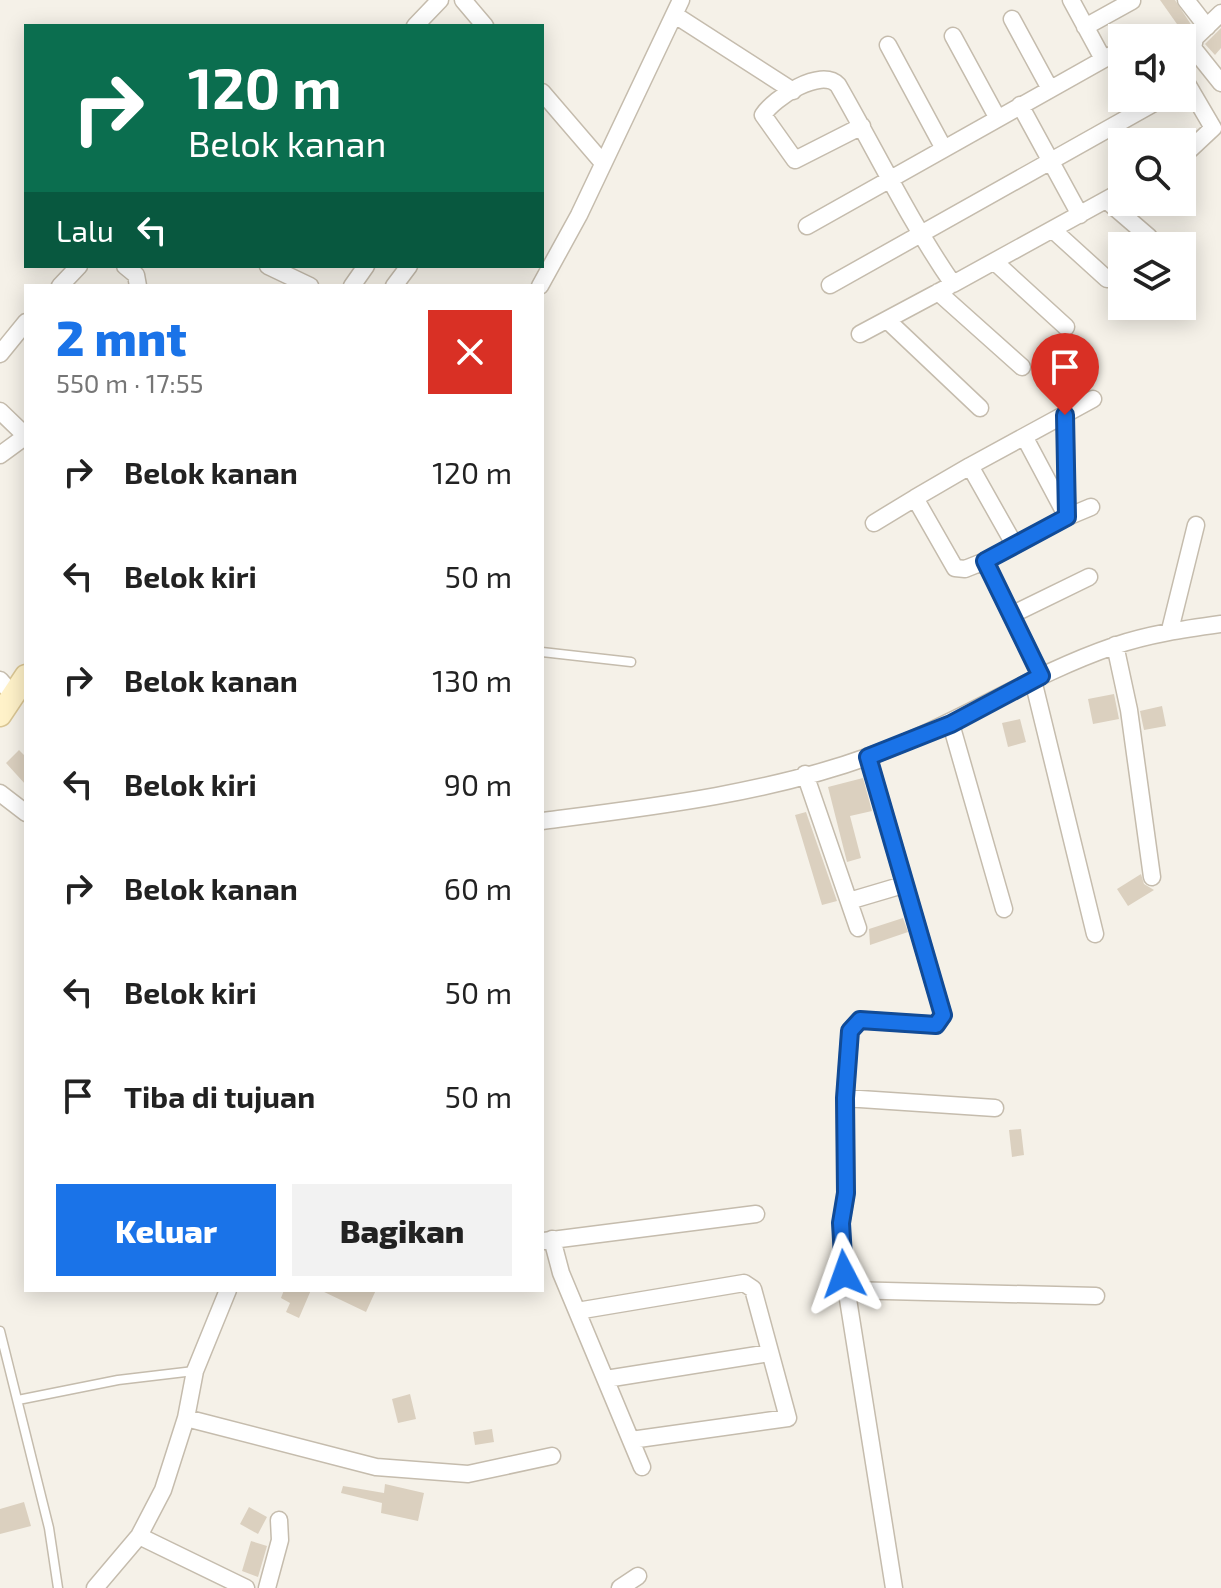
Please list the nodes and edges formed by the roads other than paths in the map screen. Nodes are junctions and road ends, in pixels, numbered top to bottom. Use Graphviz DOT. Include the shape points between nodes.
graph roads {
  1 [pos="440,0"];
  2 [pos="463,0"];
  3 [pos="1071,0"];
  4 [pos="1186,0"];
  5 [pos="1132,1"];
  6 [pos="678,7"];
  7 [pos="1221,13"];
  8 [pos="1012,19"];
  9 [pos="417,24"];
  10 [pos="483,24"];
  11 [pos="1085,27"];
  12 [pos="1207,27"];
  13 [pos="953,36"];
  14 [pos="888,45"];
  15 [pos="1108,56"];
  16 [pos="1103,59"];
  17 [pos="1221,83"];
  18 [pos="1050,89"];
  19 [pos="793,91"];
  20 [pos="544,94"];
  21 [pos="1196,101"];
  22 [pos="1020,105"];
  23 [pos="1137,112"];
  24 [pos="997,117"];
  25 [pos="862,126"];
  26 [pos="1196,144"];
  27 [pos="943,147"];
  28 [pos="1049,160"];
  29 [pos="603,163"];
  30 [pos="890,177"];
  31 [pos="1106,200"];
  32 [pos="1080,215"];
  33 [pos="1125,216"];
  34 [pos="807,226"];
  35 [pos="1053,230"];
  36 [pos="922,231"];
  37 [pos="1143,232"];
  38 [pos="996,263"];
  39 [pos="77,268"];
  40 [pos="127,268"];
  41 [pos="272,268"];
  42 [pos="1107,279"];
  43 [pos="62,284"];
  44 [pos="138,284"];
  45 [pos="306,284"];
  46 [pos="541,284"];
  47 [pos="830,285"];
  48 [pos="946,288"];
  49 [pos="887,320"];
  50 [pos="24,324"];
  51 [pos="1066,327"];
  52 [pos="860,334"];
  53 [pos="0,354"];
  54 [pos="1022,367"];
  55 [pos="1093,399"];
  56 [pos="980,408"];
  57 [pos="0,411"];
  58 [pos="1065,415"];
  59 [pos="24,434"];
  60 [pos="24,437"];
  61 [pos="1025,438"];
  62 [pos="0,455"];
  63 [pos="970,466"];
  64 [pos="915,498"];
  65 [pos="1091,507"];
  66 [pos="1067,517"];
  67 [pos="874,523"];
  68 [pos="1196,525"];
  69 [pos="1014,544"];
  70 [pos="985,561"];
  71 [pos="1089,577"];
  72 [pos="1011,615"];
  73 [pos="1221,624"];
  74 [pos="1170,630"];
  75 [pos="1115,645"];
  76 [pos="544,652"];
  77 [pos="631,662"];
  78 [pos="1037,678"];
  79 [pos="13,684"];
  80 [pos="0,715"];
  81 [pos="951,724"];
  82 [pos="868,757"];
  83 [pos="805,774"];
  84 [pos="0,793"];
  85 [pos="24,811"];
  86 [pos="544,821"];
  87 [pos="1152,877"];
  88 [pos="903,885"];
  89 [pos="849,901"];
  90 [pos="1004,909"];
  91 [pos="858,928"];
  92 [pos="1095,934"];
  93 [pos="845,1098"];
  94 [pos="995,1108"];
  95 [pos="756,1214"];
  96 [pos="547,1240"];
  97 [pos="846,1290"];
  98 [pos="227,1292"];
  99 [pos="1096,1296"];
  100 [pos="577,1311"];
  101 [pos="0,1331"];
  102 [pos="769,1353"];
  103 [pos="195,1371"];
  104 [pos="606,1379"];
  105 [pos="18,1400"];
  106 [pos="186,1418"];
  107 [pos="631,1440"];
  108 [pos="552,1456"];
  109 [pos="642,1467"];
  110 [pos="279,1520"];
  111 [pos="139,1536"];
  112 [pos="638,1576"];
  113 [pos="58,1588"];
  114 [pos="95,1588"];
  115 [pos="246,1588"];
  116 [pos="267,1588"];
  117 [pos="620,1588"];
  118 [pos="894,1588"];
  1 -- 9 [label="street"];
  2 -- 10 [label="street"];
  3 -- 11 [label="street"];
  4 -- 12 [label="street"];
  5 -- 11 [label="street"];
  6 -- 19 [label="street"];
  6 -- 29 [label="street"];
  7 -- 12 [label="street"];
  8 -- 18 [label="street"];
  11 -- 16 [label="street"];
  12 -- 17 [label="street" via="1193,48"];
  13 -- 24 [label="street"];
  14 -- 27 [label="street"];
  15 -- 16 [label="street"];
  16 -- 18 [label="street"];
  18 -- 22 [label="street"];
  19 -- 25 [label="street" via="831,79"];
  19 -- 25 [label="street" via="763,115 793,159"];
  20 -- 29 [label="street"];
  21 -- 26 [label="street" via="1213,128"];
  22 -- 24 [label="street"];
  22 -- 28 [label="street"];
  23 -- 28 [label="street"];
  24 -- 27 [label="street"];
  25 -- 30 [label="street"];
  27 -- 30 [label="street"];
  28 -- 32 [label="street"];
  28 -- 36 [label="street"];
  29 -- 46 [label="street"];
  30 -- 34 [label="street"];
  30 -- 36 [label="street"];
  31 -- 32 [label="street"];
  32 -- 35 [label="street"];
  33 -- 37 [label="street"];
  35 -- 38 [label="street"];
  35 -- 42 [label="street"];
  36 -- 47 [label="street"];
  36 -- 48 [label="street"];
  38 -- 48 [label="street"];
  38 -- 51 [label="street"];
  39 -- 43 [label="street"];
  40 -- 44 [label="street"];
  41 -- 45 [label="street"];
  48 -- 49 [label="street"];
  48 -- 54 [label="street"];
  49 -- 52 [label="street"];
  49 -- 56 [label="street"];
  50 -- 53 [label="street"];
  55 -- 58 [label="street"];
  57 -- 59 [label="street"];
  58 -- 61 [label="street"];
  58 -- 66 [label="street"];
  60 -- 62 [label="street"];
  61 -- 63 [label="street"];
  61 -- 66 [label="street"];
  63 -- 64 [label="street"];
  63 -- 69 [label="street"];
  64 -- 67 [label="street"];
  64 -- 70 [label="street" via="955,568"];
  65 -- 66 [label="street"];
  66 -- 69 [label="street"];
  68 -- 74 [label="street"];
  69 -- 70 [label="street"];
  70 -- 72 [label="street"];
  71 -- 72 [label="street"];
  72 -- 78 [label="street"];
  73 -- 74 [label="street"];
  74 -- 75 [label="street"];
  75 -- 78 [label="street"];
  75 -- 87 [label="street"];
  76 -- 77 [label="lane"];
  78 -- 81 [label="street"];
  78 -- 92 [label="street"];
  79 -- 80 [label="street"];
  81 -- 82 [label="street"];
  81 -- 90 [label="street"];
  82 -- 83 [label="street"];
  82 -- 88 [label="street"];
  83 -- 86 [label="street" via="682,803"];
  83 -- 89 [label="street"];
  84 -- 85 [label="street"];
  88 -- 89 [label="street"];
  88 -- 93 [label="street" via="943,1018 936,1025 869,1018 854,1024"];
  89 -- 91 [label="street"];
  93 -- 94 [label="street"];
  93 -- 97 [label="street" via="846,1193 841,1223"];
  95 -- 96 [label="street"];
  96 -- 100 [label="street"];
  97 -- 99 [label="street"];
  97 -- 118 [label="street"];
  98 -- 103 [label="street"];
  100 -- 102 [label="street" via="749,1284"];
  100 -- 104 [label="street"];
  101 -- 105 [label="lane"];
  102 -- 104 [label="street"];
  102 -- 107 [label="street" via="788,1418"];
  103 -- 105 [label="lane"];
  103 -- 106 [label="street"];
  104 -- 107 [label="street"];
  105 -- 113 [label="lane"];
  106 -- 108 [label="street" via="376,1467 468,1474"];
  106 -- 111 [label="street" via="163,1490"];
  107 -- 109 [label="street"];
  110 -- 116 [label="street" via="280,1540"];
  111 -- 114 [label="street"];
  111 -- 115 [label="street"];
  112 -- 117 [label="street"];
}
